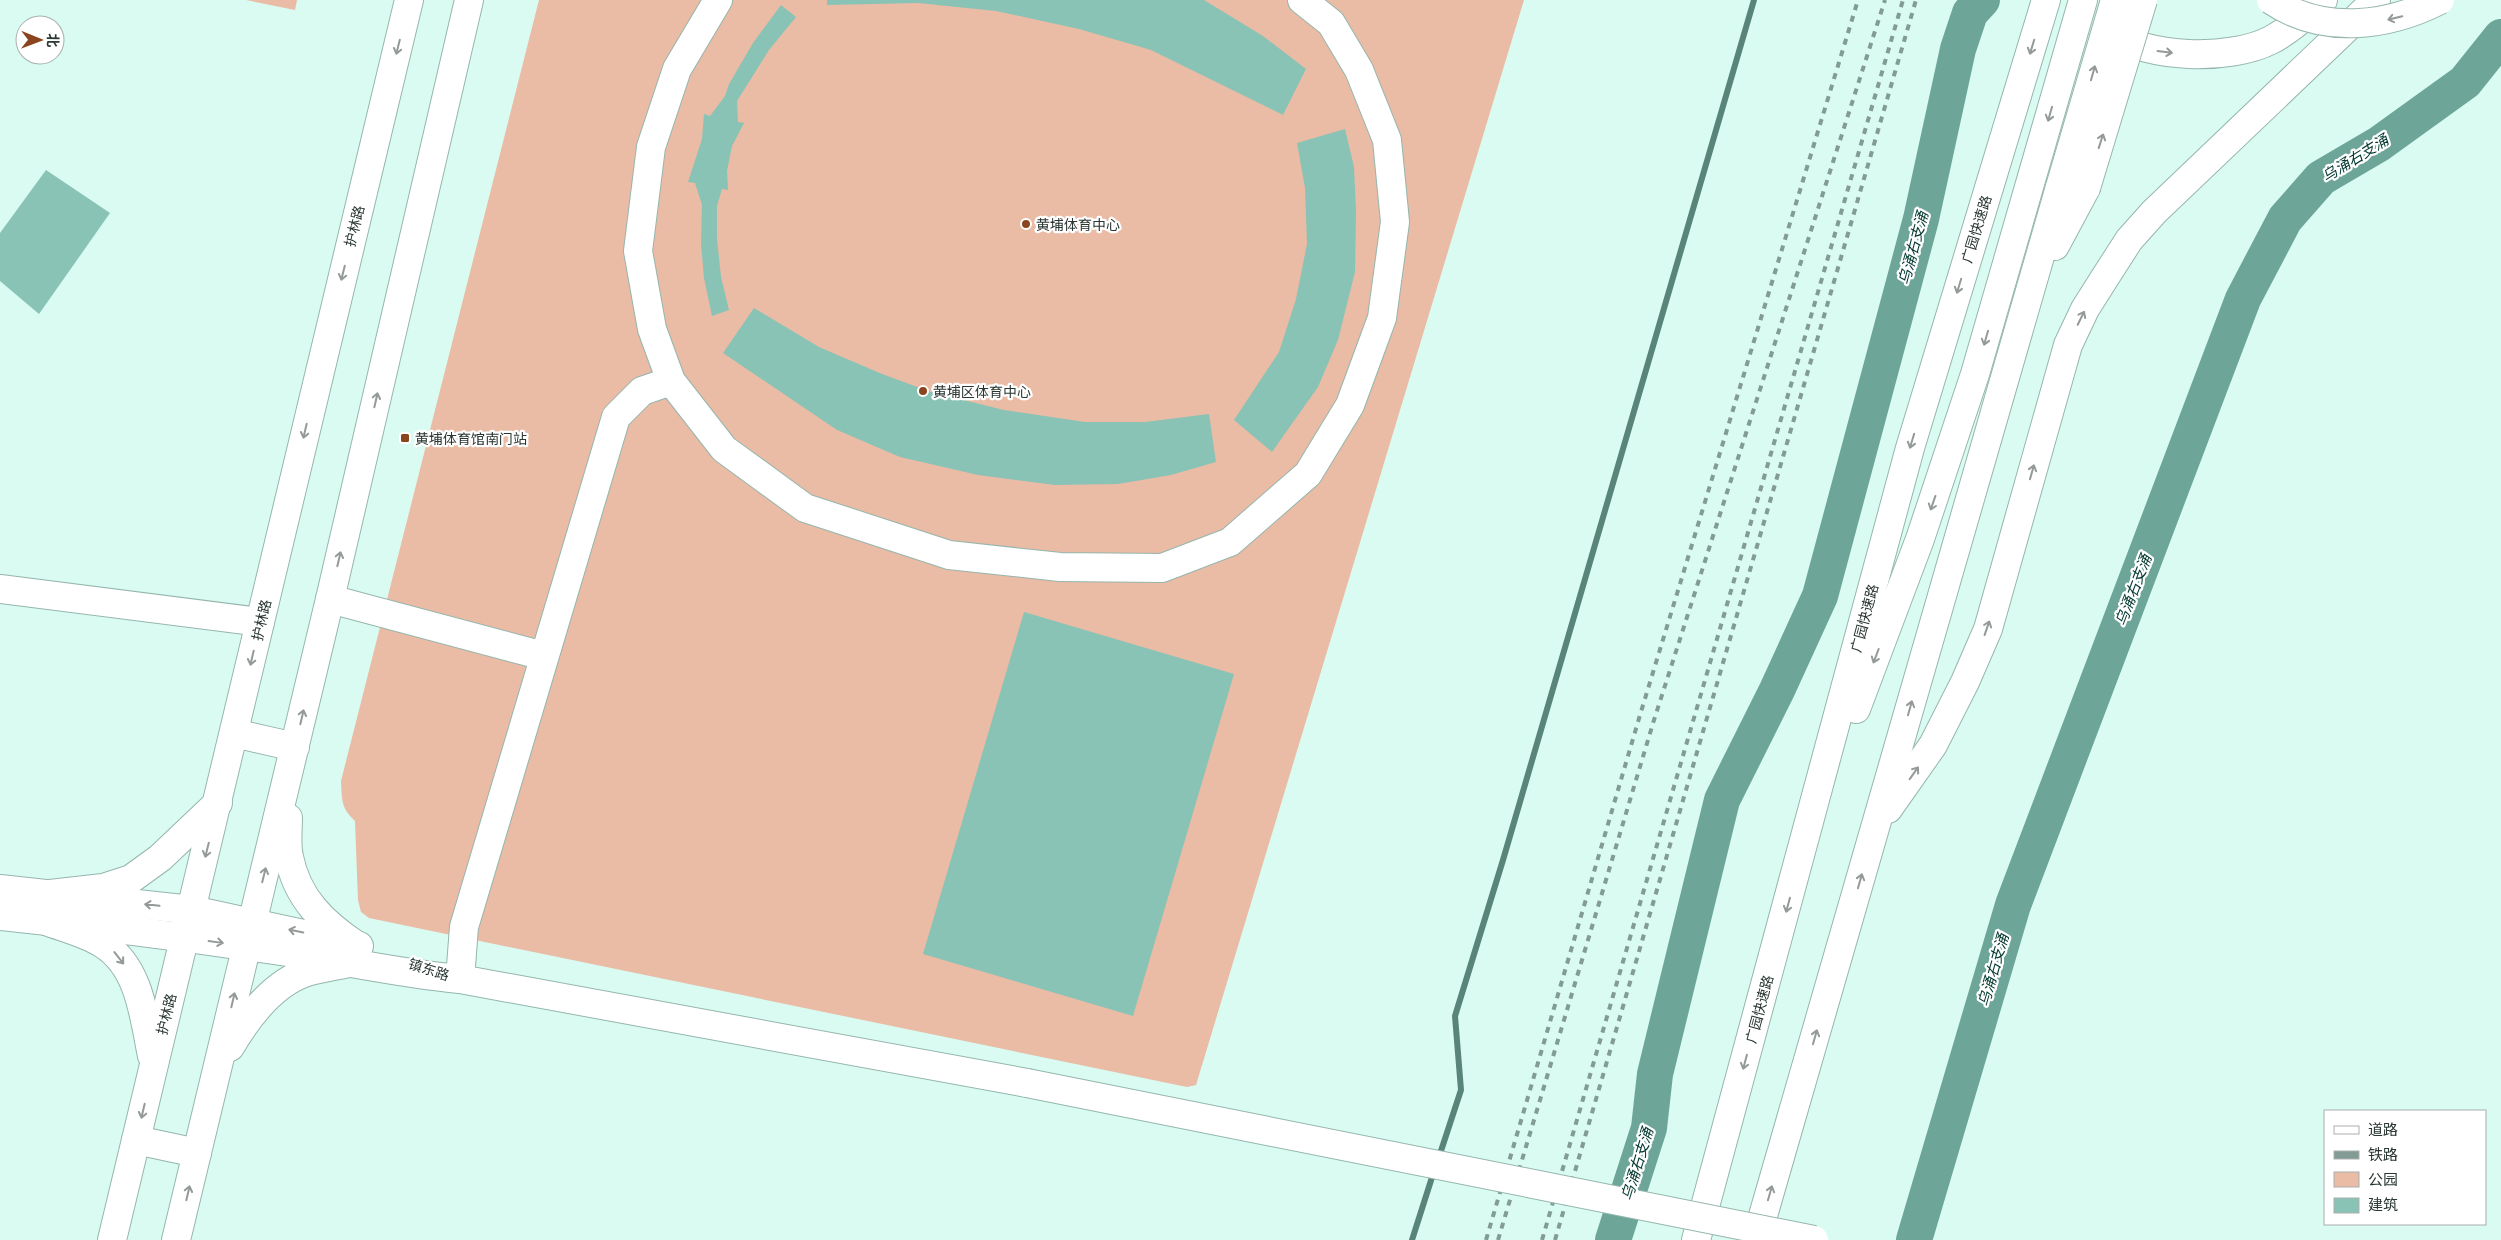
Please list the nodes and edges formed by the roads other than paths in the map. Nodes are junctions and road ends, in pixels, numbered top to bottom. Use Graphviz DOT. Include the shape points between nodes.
graph roads {
  1 [pos="409,0"];
  2 [pos="469,0"];
  3 [pos="718,0"];
  4 [pos="1302,0"];
  5 [pos="2046,0"];
  6 [pos="2084,0"];
  7 [pos="2115,0"];
  8 [pos="2143,0"];
  9 [pos="2272,0"];
  10 [pos="2323,0"];
  11 [pos="2376,0"];
  12 [pos="2440,0"];
  13 [pos="2073,187"];
  14 [pos="671,382"];
  15 [pos="0,589"];
  16 [pos="330,599"];
  17 [pos="260,622"];
  18 [pos="544,656"];
  19 [pos="234,733"];
  20 [pos="295,747"];
  21 [pos="287,781"];
  22 [pos="218,803"];
  23 [pos="1876,827"];
  24 [pos="1800,858"];
  25 [pos="0,889"];
  26 [pos="50,894"];
  27 [pos="192,910"];
  28 [pos="0,916"];
  29 [pos="46,921"];
  30 [pos="249,934"];
  31 [pos="185,938"];
  32 [pos="353,954"];
  33 [pos="460,979"];
  34 [pos="154,1063"];
  35 [pos="218,1067"];
  36 [pos="136,1140"];
  37 [pos="197,1153"];
  38 [pos="112,1240"];
  39 [pos="176,1240"];
  40 [pos="1696,1240"];
  41 [pos="1756,1240"];
  42 [pos="1814,1240"];
  1 -- 17 [label="main road, 护林路, one-way"];
  16 -- 2 [label="main road, one-way"];
  3 -- 14 [label="main road" via="677,69 651,147 638,251 652,329"];
  4 -- 14 [label="main road" via="1331,23 1359,70 1387,140 1395,222 1382,318 1350,405 1308,474 1230,542 1162,568 1060,567 949,554 804,508 724,449"];
  5 -- 24 [label="main road, 广园快速路, one-way" via="1910,448"];
  6 -- 10 [label="main road, one-way, bridge" via="2100,24 2133,46 2166,52 2212,53 2236,51 2271,40"];
  6 -- 24 [label="main road, one-way" via="1975,374 1920,539"];
  13 -- 7 [label="main road, one-way, bridge"];
  13 -- 8 [label="main road, one-way, bridge"];
  12 -- 9 [label="main road, one-way, bridge" via="2396,18 2343,24 2312,19"];
  23 -- 11 [label="main road, one-way" via="1933,745 1988,629 2068,345 2095,294 2129,240 2154,212"];
  23 -- 13 [label="main road, one-way" via="2028,296"];
  14 -- 18 [label="main road" via="642,391 616,417"];
  15 -- 17 [label="main road"];
  16 -- 18 [label="main road"];
  20 -- 16 [label="main road, one-way"];
  17 -- 19 [label="main road, 护林路, one-way"];
  18 -- 33 [label="main road" via="464,927"];
  19 -- 20 [label="main road"];
  19 -- 22 [label="main road, 护林路"];
  20 -- 21 [label="main road"];
  30 -- 21 [label="main road, one-way"];
  21 -- 32 [label="main road" via="288,856 297,882 316,913"];
  22 -- 26 [label="main road" via="160,858 131,880 103,888"];
  22 -- 27 [label="main road, 护林路, one-way"];
  41 -- 23 [label="main road, one-way"];
  24 -- 40 [label="main road, 广园快速路, one-way"];
  25 -- 26 [label="main road, 镇东路"];
  27 -- 26 [label="main road, 镇东路, one-way"];
  27 -- 30 [label="main road, 镇东路"];
  27 -- 31 [label="main road, 护林路"];
  28 -- 29 [label="main road, 镇东路"];
  29 -- 31 [label="main road, 镇东路"];
  29 -- 34 [label="main road, one-way" via="101,942 118,954 138,994"];
  31 -- 30 [label="main road, 镇东路, one-way"];
  30 -- 32 [label="main road, 镇东路"];
  35 -- 30 [label="main road, one-way"];
  31 -- 34 [label="main road, 护林路"];
  32 -- 33 [label="main road, 镇东路"];
  32 -- 35 [label="main road" via="306,972 264,1000 246,1019"];
  33 -- 42 [label="main road, 镇东路, bridge" via="1028,1083"];
  34 -- 36 [label="main road, 护林路, one-way"];
  35 -- 37 [label="main road"];
  36 -- 37 [label="main road"];
  36 -- 38 [label="main road, 护林路"];
  39 -- 37 [label="main road, one-way"];
}
